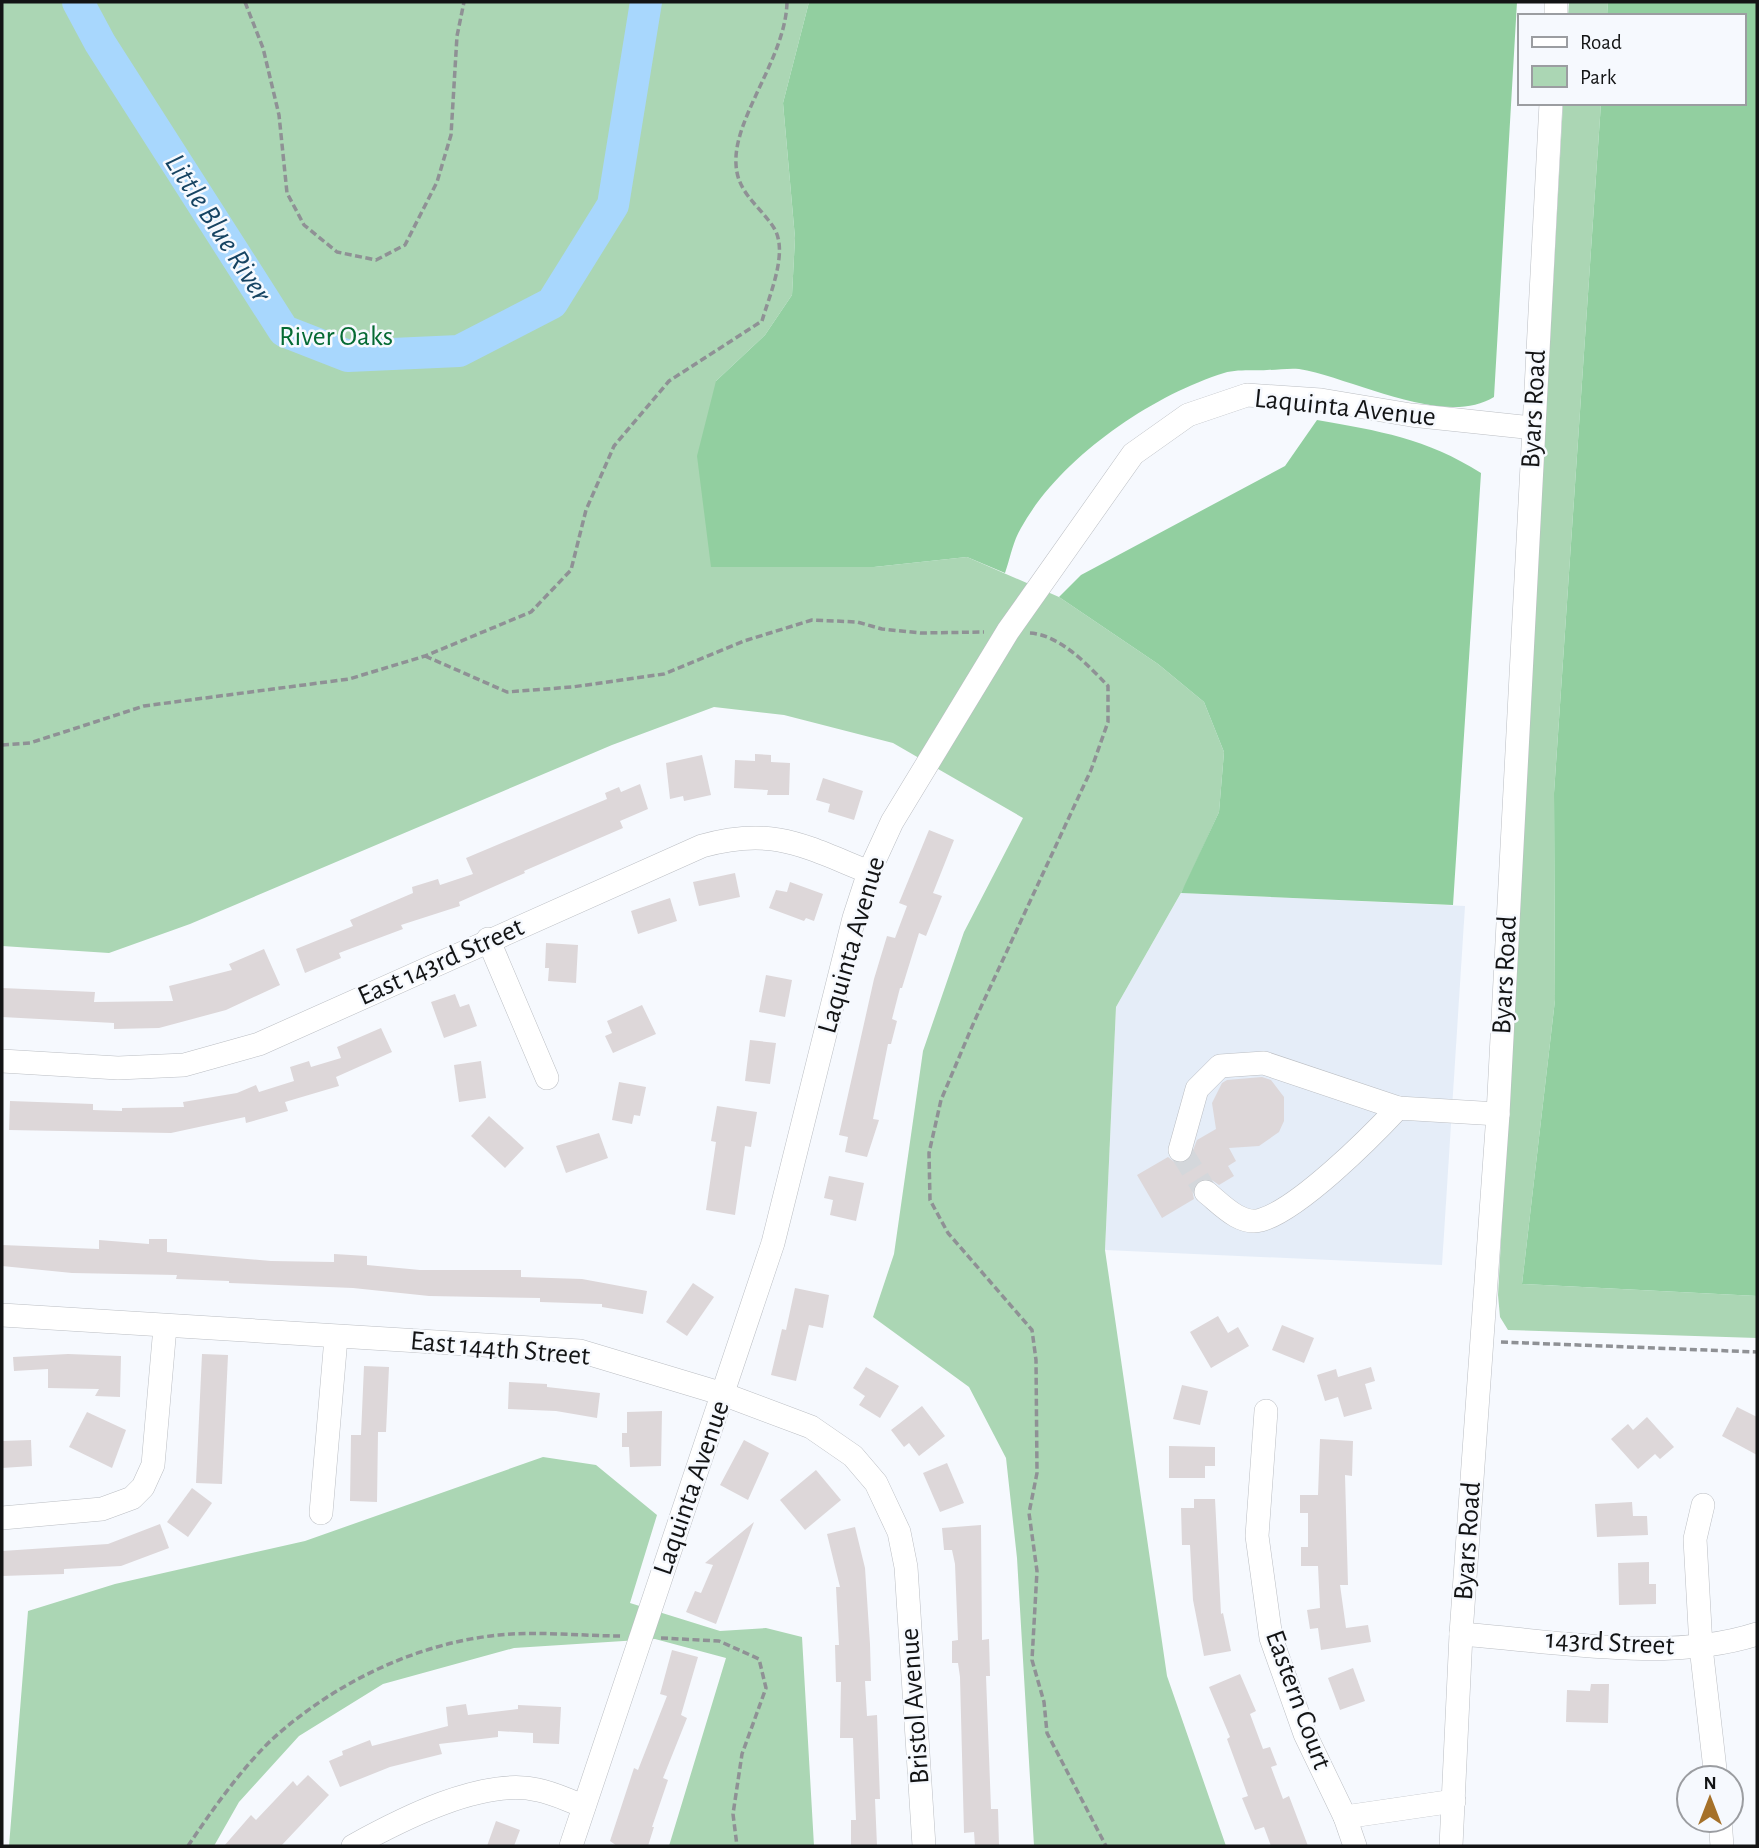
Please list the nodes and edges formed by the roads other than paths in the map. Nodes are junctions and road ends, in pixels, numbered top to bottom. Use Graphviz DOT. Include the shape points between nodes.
graph roads {
  1 [pos="1551,105"];
  2 [pos="1533,428"];
  3 [pos="869,872"];
  4 [pos="488,939"];
  5 [pos="2,1061"];
  6 [pos="547,1078"];
  7 [pos="1398,1108"];
  8 [pos="1498,1114"];
  9 [pos="1180,1150"];
  10 [pos="1206,1192"];
  11 [pos="2,1315"];
  12 [pos="165,1327"];
  13 [pos="336,1338"];
  14 [pos="723,1394"];
  15 [pos="1266,1411"];
  16 [pos="1703,1505"];
  17 [pos="321,1513"];
  18 [pos="2,1517"];
  19 [pos="906,1567"];
  20 [pos="1461,1634"];
  21 [pos="1757,1634"];
  22 [pos="1701,1647"];
  23 [pos="1714,1764"];
  24 [pos="1454,1801"];
  25 [pos="584,1806"];
  26 [pos="1345,1818"];
  27 [pos="354,1846"];
  28 [pos="571,1846"];
  29 [pos="924,1846"];
  30 [pos="1355,1846"];
  31 [pos="1451,1846"];
  1 -- 2 [label="street, Byars Road"];
  2 -- 3 [label="street, Laquinta Avenue" via="1321,400 1247,395 1188,415 1133,454 1008,631 892,822"];
  2 -- 8 [label="street, Byars Road"];
  3 -- 4 [label="street, East 143rd Street" via="791,841 731,838 702,846"];
  3 -- 14 [label="street, Laquinta Avenue" via="773,1243"];
  4 -- 5 [label="street, East 143rd Street" via="259,1044 184,1065 118,1068"];
  4 -- 6 [label="street"];
  7 -- 8 [label="street"];
  7 -- 9 [label="street" via="1264,1063 1220,1066 1197,1088"];
  7 -- 10 [label="street" via="1296,1201 1260,1221 1237,1217"];
  8 -- 20 [label="street, Byars Road"];
  11 -- 12 [label="street, East 144th Street"];
  12 -- 13 [label="street, East 144th Street"];
  12 -- 18 [label="street" via="153,1465 143,1487 132,1498 102,1509"];
  13 -- 14 [label="street, East 144th Street" via="580,1351"];
  13 -- 17 [label="street"];
  14 -- 19 [label="street, East 144th Street" via="811,1427 852,1456 890,1506"];
  14 -- 25 [label="street, Laquinta Avenue"];
  15 -- 26 [label="street, Eastern Court" via="1257,1536 1271,1638 1305,1734"];
  16 -- 22 [label="street" via="1695,1539"];
  19 -- 29 [label="street, Bristol Avenue"];
  20 -- 22 [label="street, 143rd Street" via="1637,1648"];
  20 -- 24 [label="street, Byars Road"];
  21 -- 22 [label="street, 143rd Street"];
  22 -- 23 [label="street"];
  24 -- 26 [label="street"];
  24 -- 31 [label="street, Byars Road"];
  25 -- 27 [label="street" via="536,1789 485,1791 403,1818"];
  25 -- 28 [label="street, Laquinta Avenue"];
  26 -- 30 [label="street, Eastern Court"];
}
